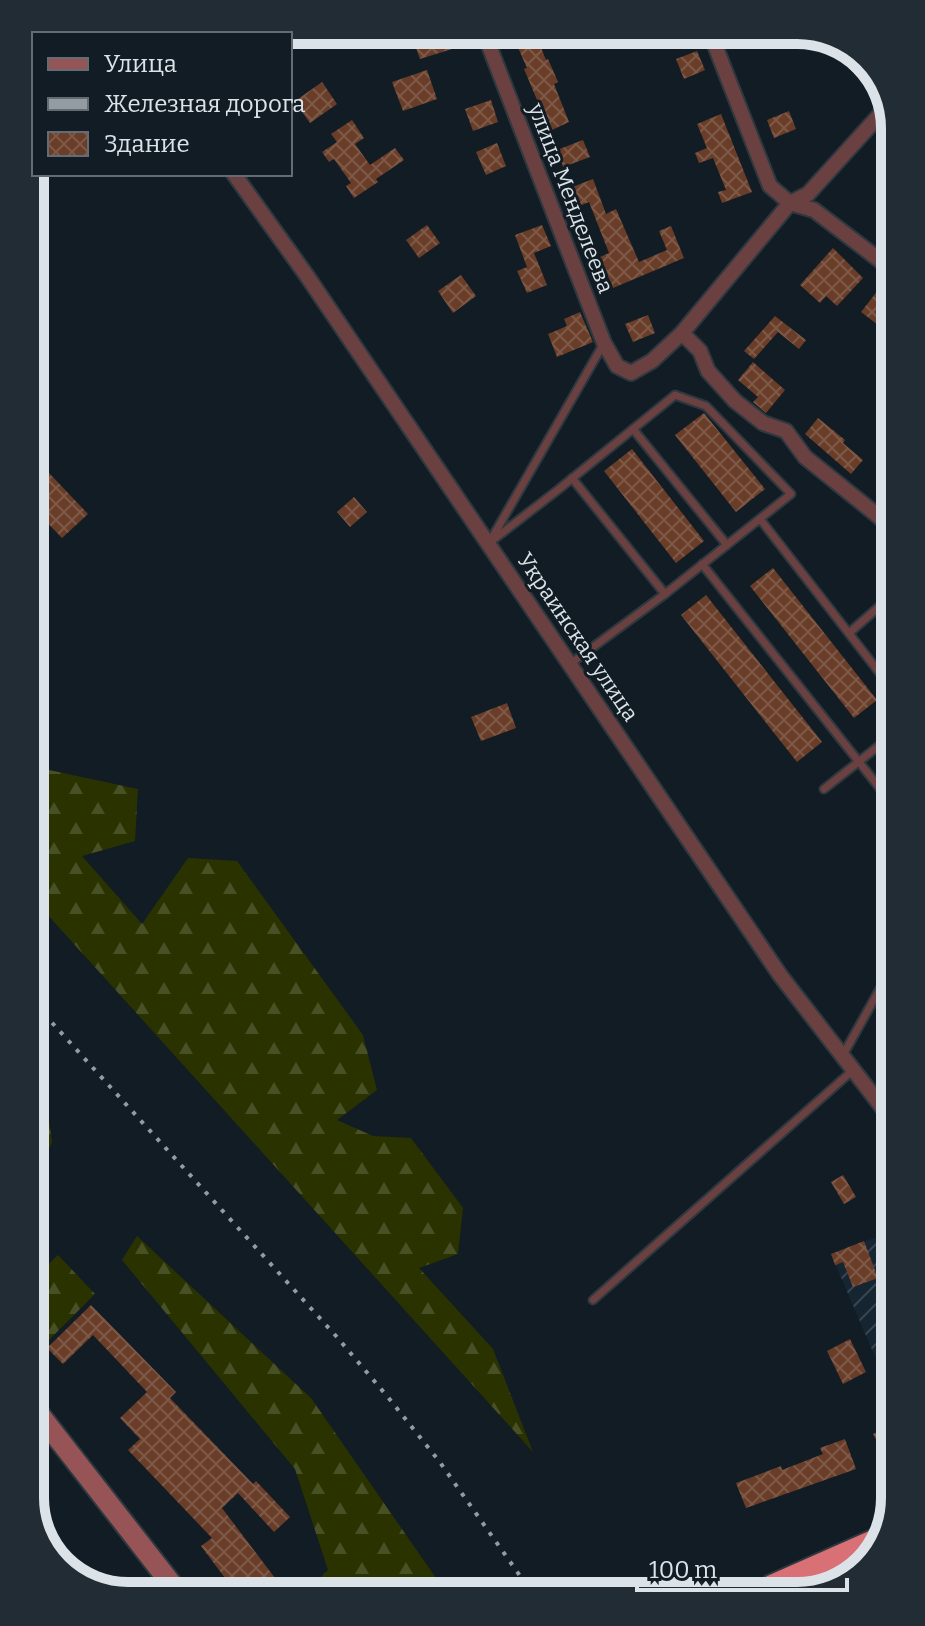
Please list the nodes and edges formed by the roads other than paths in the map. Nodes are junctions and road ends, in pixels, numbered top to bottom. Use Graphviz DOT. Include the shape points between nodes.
graph roads {
  1 [pos="488,44"];
  2 [pos="714,44"];
  3 [pos="879,115"];
  4 [pos="235,176"];
  5 [pos="790,203"];
  6 [pos="881,261"];
  7 [pos="682,333"];
  8 [pos="604,343"];
  9 [pos="633,429"];
  10 [pos="572,478"];
  11 [pos="881,518"];
  12 [pos="760,519"];
  13 [pos="489,543"];
  14 [pos="727,545"];
  15 [pos="702,564"];
  16 [pos="665,594"];
  17 [pos="881,605"];
  18 [pos="849,633"];
  19 [pos="570,664"];
  20 [pos="881,675"];
  21 [pos="881,744"];
  22 [pos="859,761"];
  23 [pos="824,789"];
  24 [pos="881,789"];
  25 [pos="881,987"];
  26 [pos="843,1055"];
  27 [pos="854,1069"];
  28 [pos="881,1105"];
  29 [pos="593,1300"];
  30 [pos="44,1420"];
  31 [pos="867,1545"];
  32 [pos="170,1582"];
  33 [pos="783,1582"];
  1 -- 8 [label="street, улица Менделеева"];
  2 -- 5 [label="street" via="770,186"];
  3 -- 5 [label="street" via="808,194"];
  4 -- 13 [label="street, Украинская улица"];
  5 -- 6 [label="street" via="814,210"];
  5 -- 7 [label="street"];
  7 -- 8 [label="street, улица Менделеева" via="631,373 617,366"];
  7 -- 11 [label="street" via="735,401 763,423 786,431 805,457"];
  8 -- 13 [label="lane"];
  9 -- 10 [label="lane"];
  9 -- 12 [label="lane" via="675,395 706,406 791,494"];
  9 -- 14 [label="lane"];
  10 -- 13 [label="lane"];
  10 -- 16 [label="lane"];
  12 -- 14 [label="lane"];
  12 -- 18 [label="lane"];
  13 -- 19 [label="street, Украинская улица"];
  14 -- 15 [label="lane"];
  15 -- 16 [label="lane"];
  15 -- 22 [label="lane"];
  16 -- 19 [label="lane"];
  17 -- 18 [label="lane"];
  18 -- 20 [label="lane"];
  19 -- 26 [label="street, Украинская улица" via="780,975"];
  21 -- 22 [label="lane"];
  22 -- 23 [label="lane"];
  22 -- 24 [label="lane"];
  25 -- 26 [label="lane"];
  26 -- 27 [label="street, Украинская улица"];
  27 -- 28 [label="street, Украинская улица"];
  27 -- 29 [label="lane"];
  30 -- 32 [label="street"];
  31 -- 33 [label="highway"];
}
